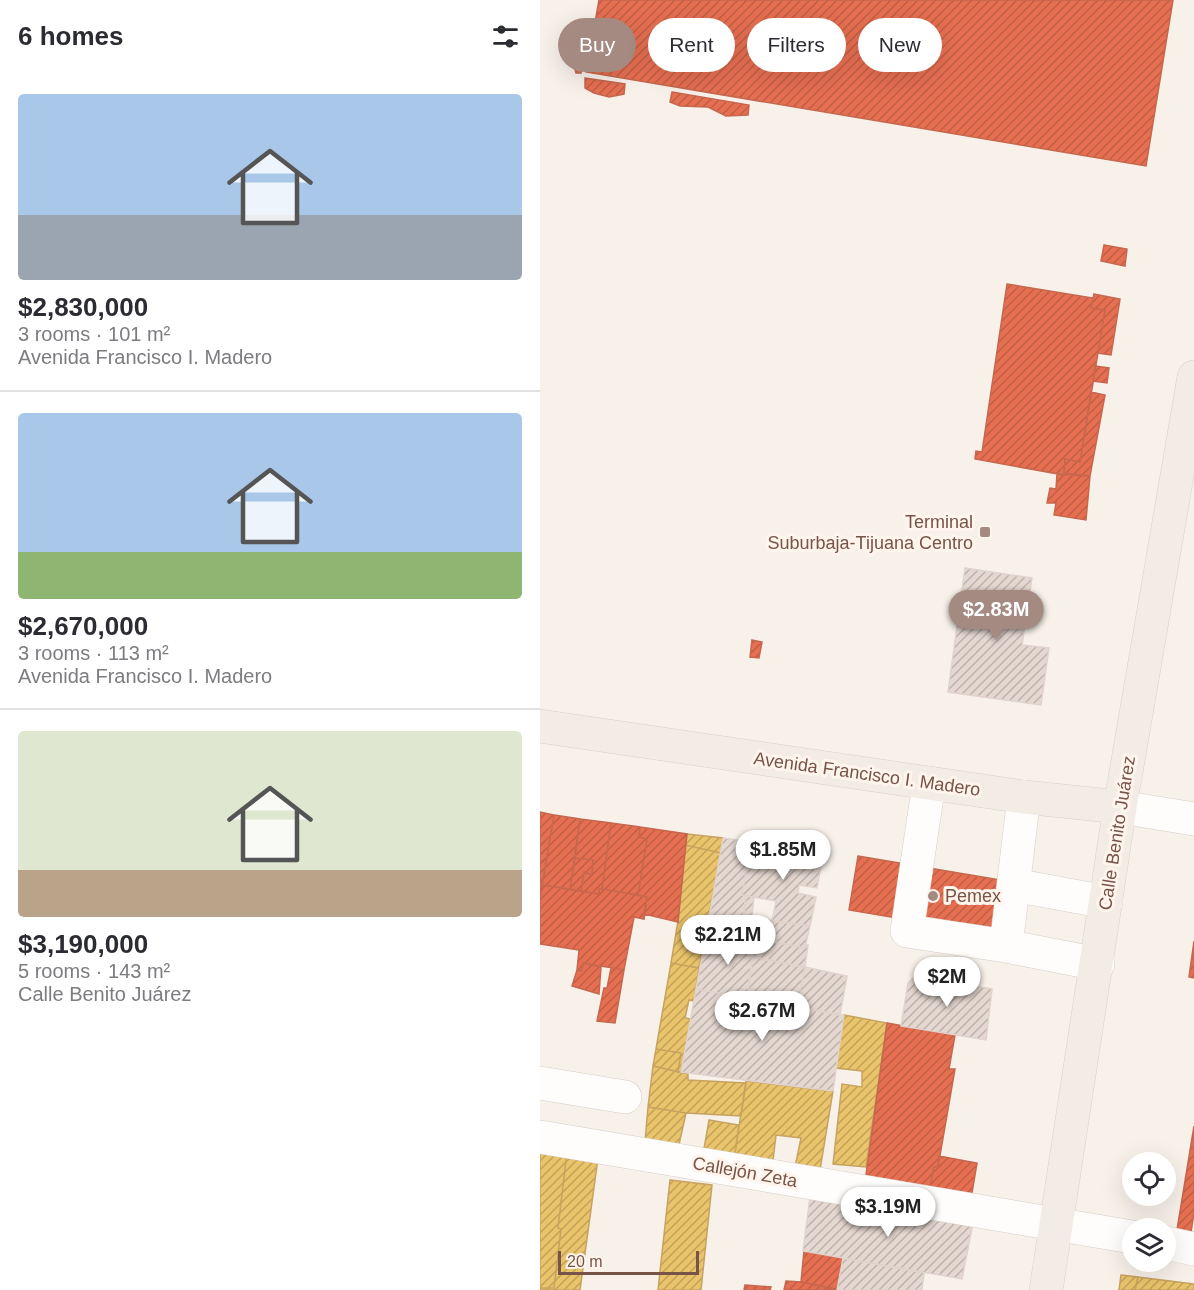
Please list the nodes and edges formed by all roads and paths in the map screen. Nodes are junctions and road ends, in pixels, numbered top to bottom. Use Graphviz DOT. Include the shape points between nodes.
graph roads {
  1 [pos="1194,377"];
  2 [pos="540,726"];
  3 [pos="929,783"];
  4 [pos="1024,797"];
  5 [pos="1120,807"];
  6 [pos="1194,819"];
  7 [pos="1014,885"];
  8 [pos="1106,902"];
  9 [pos="1006,946"];
  10 [pos="1098,964"];
  11 [pos="540,1083"];
  12 [pos="625,1096"];
  13 [pos="540,1137"];
  14 [pos="1056,1225"];
  15 [pos="1122,1235"];
  16 [pos="1176,1246"];
  17 [pos="1194,1249"];
  18 [pos="1046,1290"];
  1 -- 5 [label="main road, Calle Benito Juárez"];
  2 -- 3 [label="main road, Avenida Francisco I. Madero"];
  3 -- 4 [label="main road, Avenida Francisco I. Madero"];
  3 -- 9 [label="street" via="907,931"];
  4 -- 5 [label="main road, Avenida Francisco I. Madero"];
  4 -- 7 [label="street"];
  5 -- 6 [label="street, Avenida Francisco I. Madero"];
  5 -- 8 [label="main road, Calle Benito Juárez"];
  7 -- 8 [label="street"];
  7 -- 9 [label="street"];
  8 -- 10 [label="main road, Calle Benito Juárez"];
  9 -- 10 [label="street"];
  10 -- 14 [label="main road, Calle Benito Juárez"];
  11 -- 12 [label="street"];
  13 -- 14 [label="street, Callejón Zeta"];
  14 -- 15 [label="street, Callejón Zeta"];
  14 -- 18 [label="main road, Calle Benito Juárez"];
  16 -- 17 [label="street"];
}
